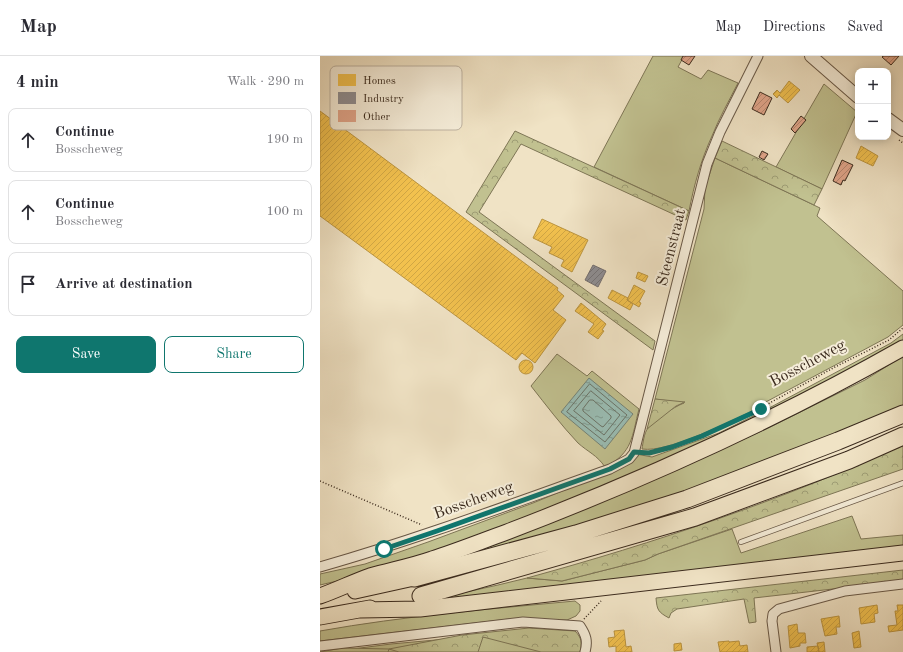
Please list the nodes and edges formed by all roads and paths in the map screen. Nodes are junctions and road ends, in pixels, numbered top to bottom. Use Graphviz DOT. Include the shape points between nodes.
graph roads {
  1 [pos="758,56"];
  2 [pos="811,56"];
  3 [pos="855,94"];
  4 [pos="891,121"];
  5 [pos="903,130"];
  6 [pos="903,328"];
  7 [pos="903,348"];
  8 [pos="766,406"];
  9 [pos="903,414"];
  10 [pos="702,436"];
  11 [pos="903,436"];
  12 [pos="634,453"];
  13 [pos="320,481"];
  14 [pos="903,483"];
  15 [pos="437,531"];
  16 [pos="741,542"];
  17 [pos="903,553"];
  18 [pos="320,567"];
  19 [pos="414,578"];
  20 [pos="903,584"];
  21 [pos="421,596"];
  22 [pos="320,598"];
  23 [pos="360,610"];
  24 [pos="320,617"];
  25 [pos="320,646"];
  26 [pos="585,652"];
  27 [pos="776,652"];
  1 -- 12 [label="street, Steenstraat" via="707,164"];
  2 -- 3 [label="street"];
  4 -- 5 [label="street"];
  6 -- 8 [label="path, Bosscheweg" via="890,340 835,367"];
  7 -- 22 [label="main road" via="760,423 668,466 507,532 431,559 370,576"];
  9 -- 19 [label="highway" via="687,499 576,534"];
  10 -- 12 [label="path" via="661,450"];
  11 -- 21 [label="highway" via="849,460 695,517"];
  12 -- 15 [label="street, Bosscheweg" via="629,459 610,469"];
  13 -- 15 [label="path"];
  14 -- 16 [label="lane"];
  15 -- 18 [label="street, Bosscheweg"];
  17 -- 23 [label="main road" via="420,609"];
  19 -- 22 [label="main road"];
  20 -- 27 [label="street" via="845,591 779,610 773,614 772,621"];
  21 -- 23 [label="main road"];
  23 -- 24 [label="main road"];
  25 -- 26 [label="street" via="523,622 580,626 586,634"];
}
